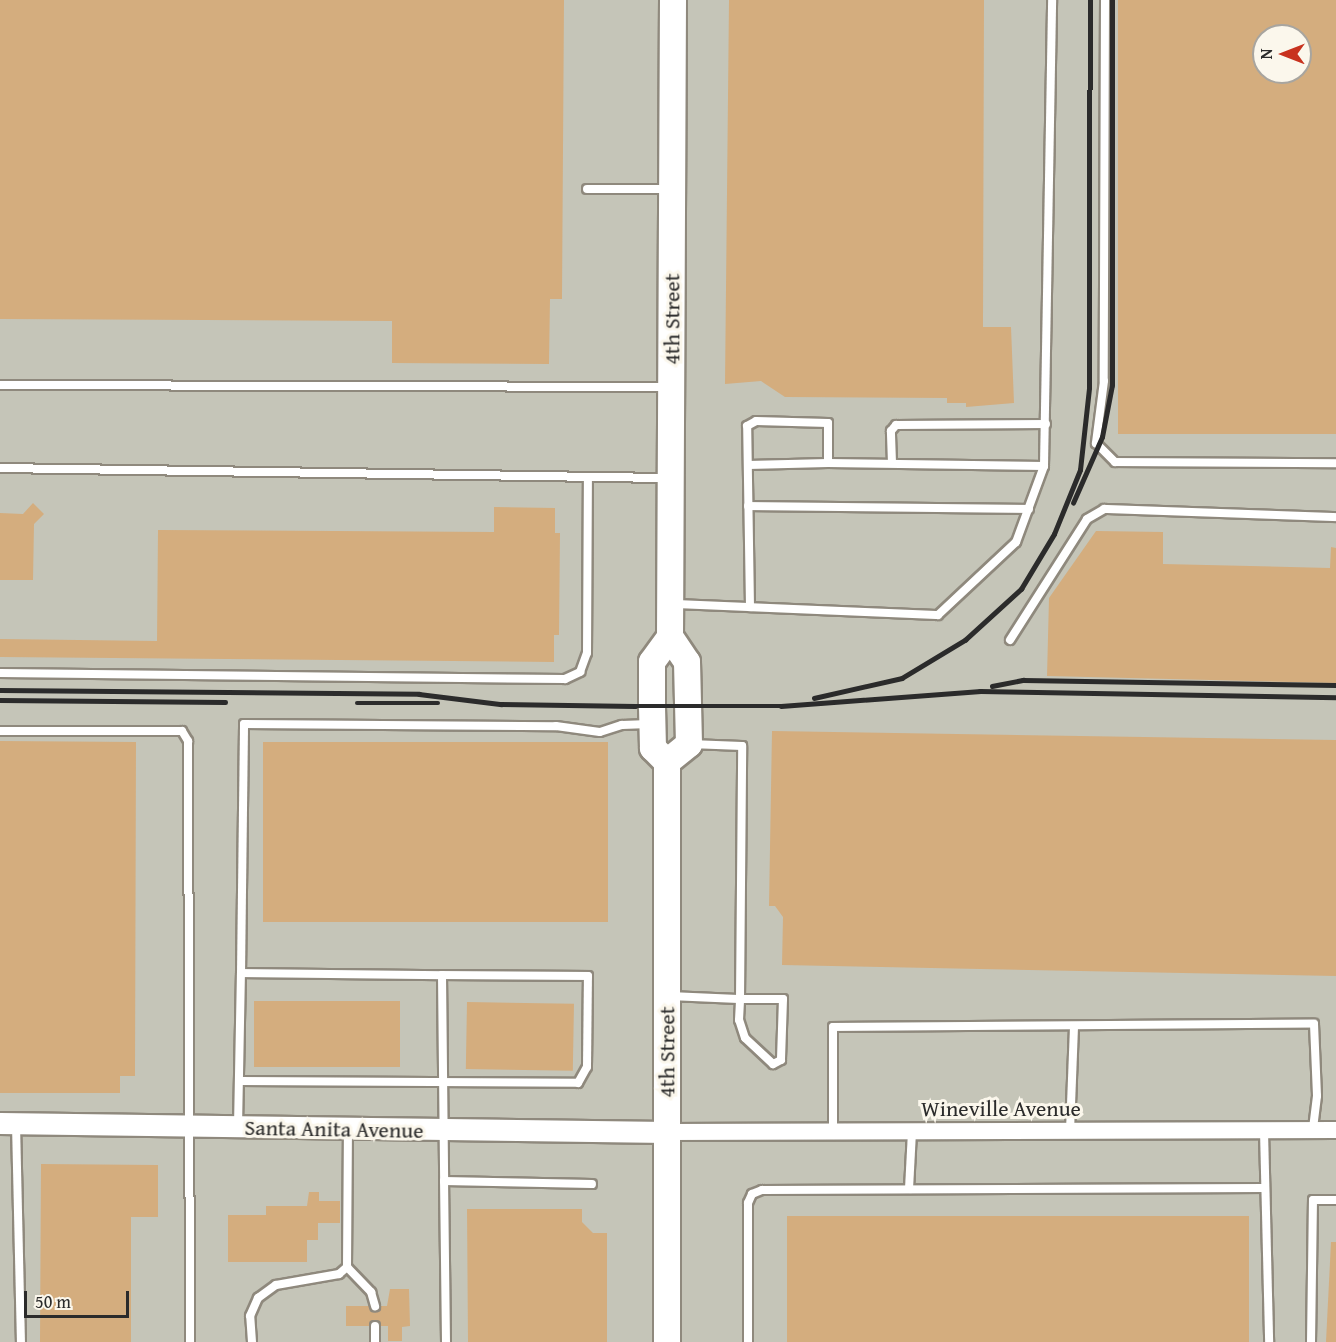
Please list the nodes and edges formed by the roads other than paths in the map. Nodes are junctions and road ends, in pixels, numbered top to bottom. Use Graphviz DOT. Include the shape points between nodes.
graph roads {
  1 [pos="673,0"];
  2 [pos="1052,0"];
  3 [pos="1105,0"];
  4 [pos="587,189"];
  5 [pos="672,189"];
  6 [pos="0,385"];
  7 [pos="671,387"];
  8 [pos="1046,424"];
  9 [pos="828,463"];
  10 [pos="1336,463"];
  11 [pos="892,464"];
  12 [pos="748,465"];
  13 [pos="1044,466"];
  14 [pos="0,468"];
  15 [pos="588,477"];
  16 [pos="671,478"];
  17 [pos="748,506"];
  18 [pos="1029,509"];
  19 [pos="1336,517"];
  20 [pos="670,603"];
  21 [pos="750,607"];
  22 [pos="670,637"];
  23 [pos="1011,640"];
  24 [pos="0,673"];
  25 [pos="652,724"];
  26 [pos="0,731"];
  27 [pos="689,744"];
  28 [pos="667,762"];
  29 [pos="241,973"];
  30 [pos="442,975"];
  31 [pos="668,996"];
  32 [pos="740,999"];
  33 [pos="1074,1026"];
  34 [pos="239,1081"];
  35 [pos="442,1083"];
  36 [pos="8,1123"];
  37 [pos="192,1127"];
  38 [pos="238,1128"];
  39 [pos="348,1129"];
  40 [pos="442,1130"];
  41 [pos="1313,1130"];
  42 [pos="1336,1130"];
  43 [pos="1070,1131"];
  44 [pos="1264,1131"];
  45 [pos="667,1132"];
  46 [pos="833,1132"];
  47 [pos="912,1132"];
  48 [pos="444,1181"];
  49 [pos="592,1184"];
  50 [pos="1265,1188"];
  51 [pos="909,1189"];
  52 [pos="1336,1200"];
  53 [pos="347,1267"];
  54 [pos="375,1306"];
  55 [pos="375,1326"];
  56 [pos="21,1342"];
  57 [pos="190,1342"];
  58 [pos="252,1342"];
  59 [pos="375,1342"];
  60 [pos="446,1342"];
  61 [pos="667,1342"];
  62 [pos="748,1342"];
  63 [pos="1269,1342"];
  64 [pos="1311,1342"];
  1 -- 5 [label="main road, 4th Street"];
  2 -- 8 [label="lane"];
  3 -- 10 [label="lane" via="1104,381 1096,443 1114,462"];
  4 -- 5 [label="lane"];
  5 -- 7 [label="main road, 4th Street"];
  6 -- 7 [label="lane"];
  7 -- 16 [label="main road, 4th Street"];
  8 -- 11 [label="lane" via="896,425 891,431"];
  8 -- 13 [label="lane"];
  9 -- 11 [label="lane"];
  9 -- 12 [label="lane"];
  9 -- 12 [label="lane" via="828,423 756,421 747,426"];
  11 -- 13 [label="lane"];
  12 -- 17 [label="lane"];
  13 -- 18 [label="lane"];
  14 -- 15 [label="lane"];
  15 -- 16 [label="lane"];
  15 -- 24 [label="lane" via="587,653 580,672 565,679"];
  16 -- 20 [label="main road, 4th Street"];
  17 -- 18 [label="lane"];
  17 -- 21 [label="lane"];
  18 -- 21 [label="lane" via="1016,542 938,615"];
  19 -- 23 [label="lane" via="1104,509 1087,519"];
  20 -- 21 [label="lane"];
  20 -- 22 [label="main road, 4th Street"];
  22 -- 25 [label="main road" via="652,662"];
  22 -- 27 [label="main road" via="687,662"];
  25 -- 28 [label="main road" via="653,748"];
  25 -- 29 [label="lane" via="622,725 600,732 556,726 244,724"];
  26 -- 37 [label="lane" via="182,731 188,741"];
  27 -- 28 [label="main road"];
  27 -- 32 [label="lane" via="742,746"];
  28 -- 31 [label="main road, 4th Street"];
  29 -- 30 [label="lane"];
  29 -- 34 [label="lane"];
  30 -- 35 [label="lane"];
  30 -- 35 [label="lane" via="588,976 587,1066 578,1083"];
  31 -- 32 [label="lane"];
  31 -- 45 [label="main road, 4th Street"];
  32 -- 32 [label="lane" via="739,1020 745,1038 773,1064 781,1060 783,999"];
  33 -- 41 [label="lane" via="1314,1024 1317,1096"];
  33 -- 43 [label="lane"];
  33 -- 46 [label="lane" via="833,1027"];
  34 -- 35 [label="lane"];
  34 -- 38 [label="lane"];
  35 -- 40 [label="lane"];
  36 -- 37 [label="street, Santa Anita Avenue"];
  36 -- 56 [label="lane"];
  37 -- 38 [label="street, Santa Anita Avenue"];
  37 -- 57 [label="lane"];
  38 -- 39 [label="street, Santa Anita Avenue"];
  39 -- 40 [label="street, Santa Anita Avenue"];
  39 -- 53 [label="lane"];
  40 -- 45 [label="street, Santa Anita Avenue"];
  40 -- 48 [label="lane"];
  41 -- 42 [label="street, Wineville Avenue"];
  41 -- 44 [label="street, Wineville Avenue"];
  43 -- 44 [label="street, Wineville Avenue"];
  43 -- 47 [label="street, Wineville Avenue"];
  44 -- 50 [label="lane"];
  45 -- 46 [label="street, Wineville Avenue"];
  45 -- 61 [label="main road, 4th Street"];
  46 -- 47 [label="street, Wineville Avenue"];
  47 -- 51 [label="lane"];
  48 -- 49 [label="lane"];
  48 -- 60 [label="lane"];
  50 -- 51 [label="lane"];
  50 -- 63 [label="lane"];
  51 -- 62 [label="lane" via="762,1190 752,1194 748,1203"];
  52 -- 64 [label="lane" via="1313,1200"];
  53 -- 54 [label="lane" via="371,1292"];
  53 -- 58 [label="lane" via="339,1274 268,1289 258,1298 250,1316"];
  55 -- 59 [label="lane"];
}
